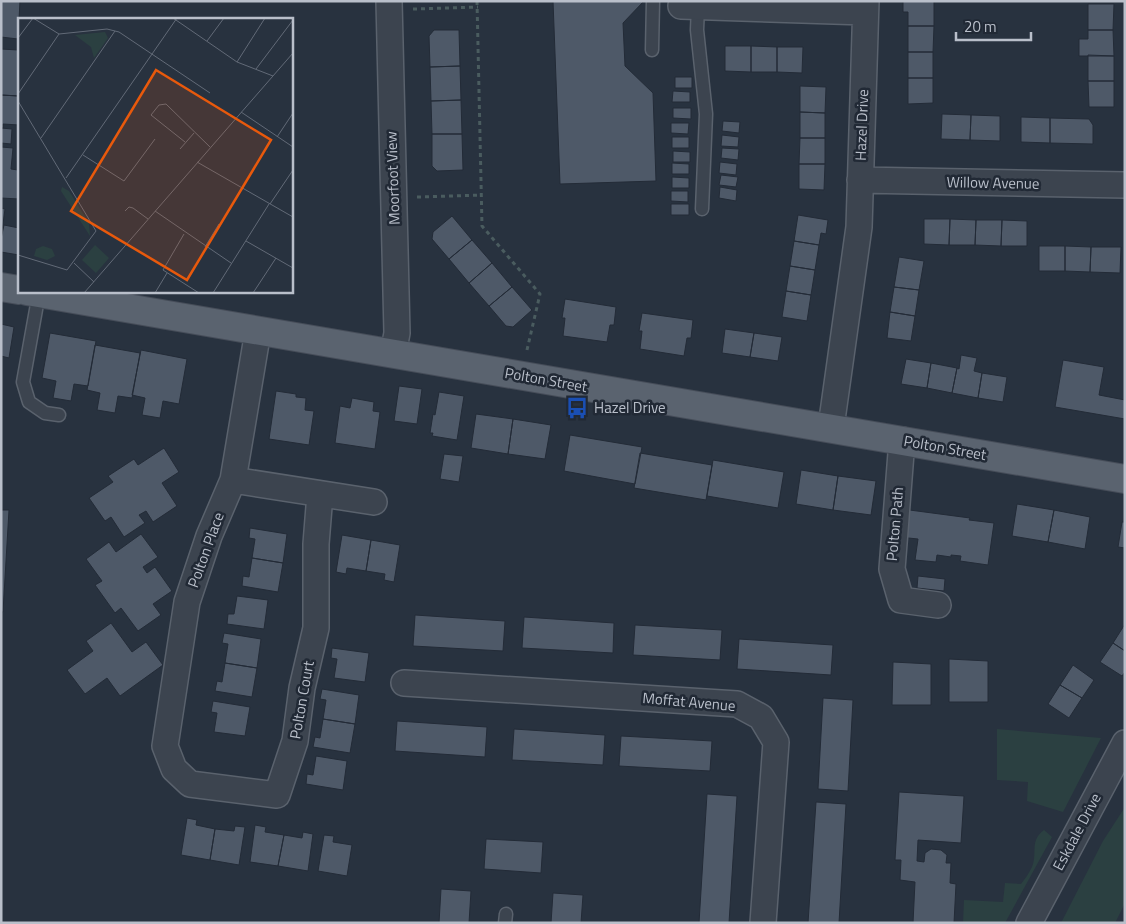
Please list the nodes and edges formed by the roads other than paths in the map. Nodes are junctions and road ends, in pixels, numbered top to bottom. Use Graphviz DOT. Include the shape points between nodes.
graph roads {
  1 [pos="653,1"];
  2 [pos="389,5"];
  3 [pos="689,6"];
  4 [pos="865,7"];
  5 [pos="652,50"];
  6 [pos="860,180"];
  7 [pos="1125,185"];
  8 [pos="702,209"];
  9 [pos="1,287"];
  10 [pos="18,290"];
  11 [pos="28,292"];
  12 [pos="34,292"];
  13 [pos="258,331"];
  14 [pos="393,354"];
  15 [pos="59,415"];
  16 [pos="831,428"];
  17 [pos="902,440"];
  18 [pos="1125,479"];
  19 [pos="233,480"];
  20 [pos="320,494"];
  21 [pos="374,502"];
  22 [pos="938,605"];
  23 [pos="404,683"];
  24 [pos="1125,743"];
  25 [pos="174,769"];
  26 [pos="763,923"];
  27 [pos="1029,923"];
  1 -- 5 [label="lane"];
  2 -- 14 [label="street, Moorfoot View" via="397,333"];
  3 -- 4 [label="street"];
  3 -- 8 [label="lane" via="697,30 706,114"];
  4 -- 6 [label="street, Hazel Drive"];
  6 -- 7 [label="street, Willow Avenue"];
  6 -- 16 [label="street, Hazel Drive" via="859,227"];
  9 -- 10 [label="main road, Polton Street"];
  11 -- 15 [label="lane" via="24,382 29,402 45,413"];
  12 -- 13 [label="main road, Polton Street"];
  13 -- 14 [label="main road, Polton Street"];
  13 -- 19 [label="street, Polton Place"];
  14 -- 16 [label="main road, Polton Street"];
  16 -- 17 [label="main road, Polton Street"];
  17 -- 18 [label="main road, Polton Street"];
  17 -- 22 [label="street, Polton Path" via="892,569 901,600"];
  19 -- 20 [label="street"];
  19 -- 25 [label="street, Polton Place" via="208,536 187,602 165,746"];
  20 -- 21 [label="street"];
  20 -- 25 [label="street, Polton Court" via="316,544 316,628 302,688 295,741 277,795 190,784"];
  23 -- 26 [label="street, Moffat Avenue" via="737,704 762,716 776,742"];
  24 -- 27 [label="street, Eskdale Drive"];
}
